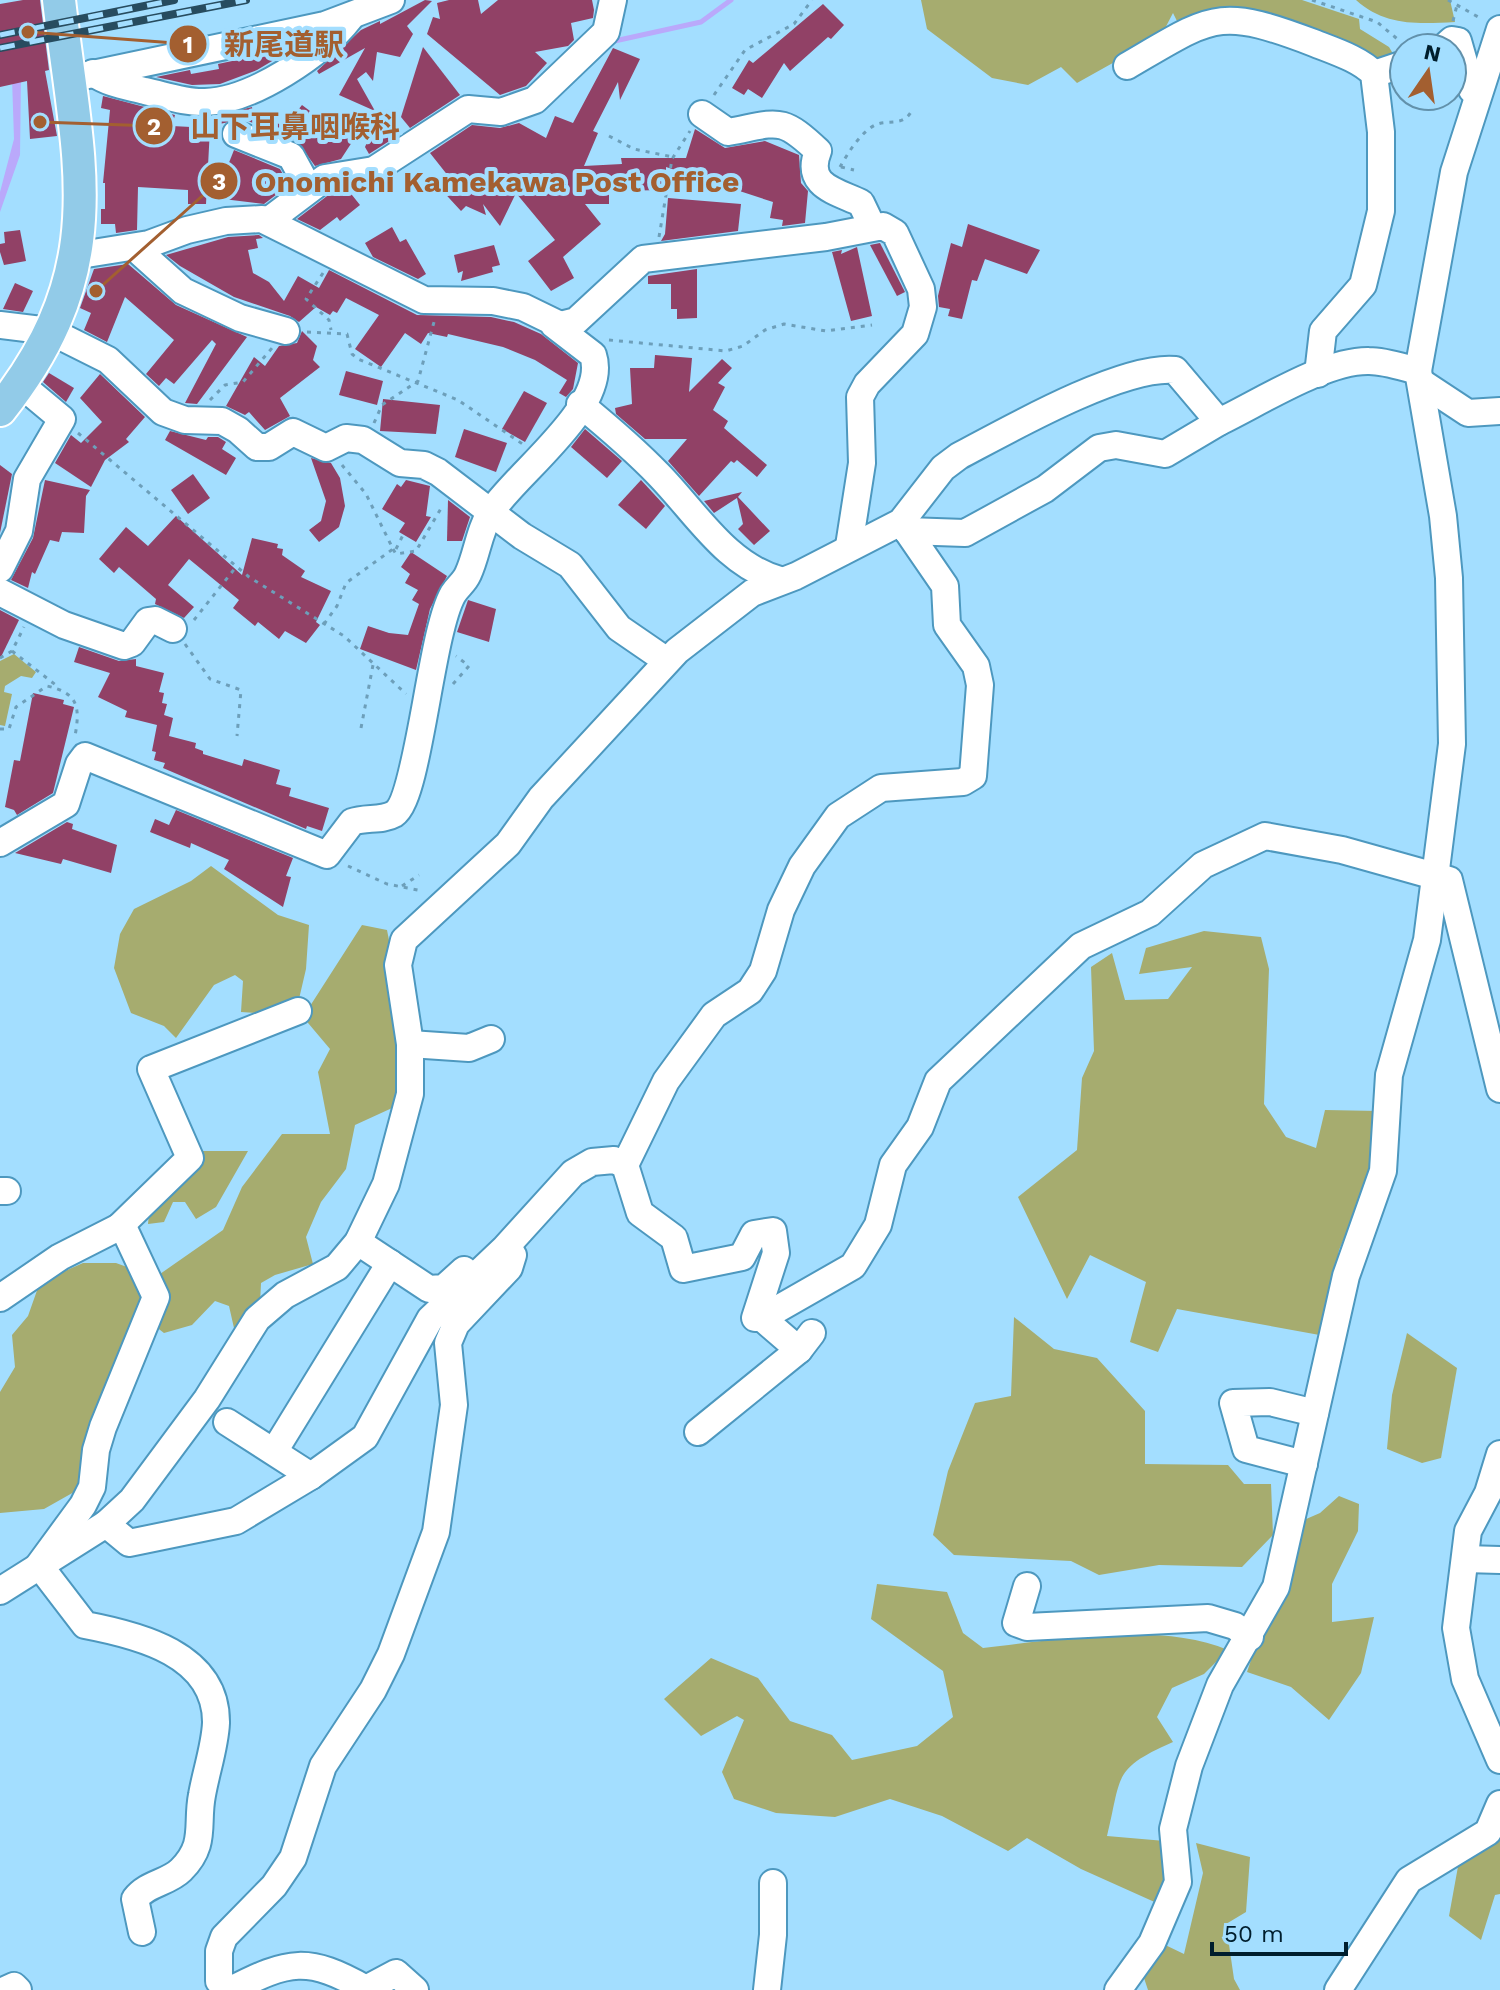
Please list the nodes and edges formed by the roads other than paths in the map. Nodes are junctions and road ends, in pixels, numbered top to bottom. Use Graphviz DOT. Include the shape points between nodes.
graph roads {
  1 [pos="59,0"];
  2 [pos="391,0"];
  3 [pos="613,0"];
  4 [pos="351,17"];
  5 [pos="1500,29"];
  6 [pos="1127,66"];
  7 [pos="1388,69"];
  8 [pos="1374,74"];
  9 [pos="81,76"];
  10 [pos="1468,76"];
  11 [pos="1478,93"];
  12 [pos="702,114"];
  13 [pos="236,134"];
  14 [pos="309,189"];
  15 [pos="268,221"];
  16 [pos="872,226"];
  17 [pos="134,247"];
  18 [pos="74,256"];
  19 [pos="0,325"];
  20 [pos="554,325"];
  21 [pos="50,331"];
  22 [pos="286,331"];
  23 [pos="1318,374"];
  24 [pos="1419,376"];
  25 [pos="20,384"];
  26 [pos="580,404"];
  27 [pos="0,410"];
  28 [pos="1500,411"];
  29 [pos="1219,422"];
  30 [pos="491,512"];
  31 [pos="904,527"];
  32 [pos="849,546"];
  33 [pos="0,569"];
  34 [pos="780,580"];
  35 [pos="0,592"];
  36 [pos="173,629"];
  37 [pos="667,661"];
  38 [pos="0,843"];
  39 [pos="1437,874"];
  40 [pos="298,1011"];
  41 [pos="491,1039"];
  42 [pos="410,1044"];
  43 [pos="1500,1089"];
  44 [pos="625,1165"];
  45 [pos="119,1227"];
  46 [pos="358,1242"];
  47 [pos="504,1249"];
  48 [pos="390,1263"];
  49 [pos="0,1298"];
  50 [pos="762,1318"];
  51 [pos="1315,1413"];
  52 [pos="227,1422"];
  53 [pos="698,1432"];
  54 [pos="275,1450"];
  55 [pos="1500,1454"];
  56 [pos="1304,1464"];
  57 [pos="311,1476"];
  58 [pos="106,1524"];
  59 [pos="1465,1559"];
  60 [pos="1500,1560"];
  61 [pos="39,1565"];
  62 [pos="1027,1586"];
  63 [pos="0,1591"];
  64 [pos="1250,1637"];
  65 [pos="1500,1760"];
  66 [pos="1500,1804"];
  67 [pos="773,1883"];
  68 [pos="142,1932"];
  69 [pos="5,1990"];
  70 [pos="18,1990"];
  71 [pos="231,1990"];
  72 [pos="415,1990"];
  73 [pos="767,1990"];
  74 [pos="1118,1990"];
  75 [pos="1338,1990"];
  1 -- 9 [label="main road"];
  2 -- 4 [label="street"];
  3 -- 14 [label="street" via="606,32 535,100 501,112 468,109 374,170 333,175"];
  4 -- 9 [label="street"];
  4 -- 9 [label="street" via="303,61 218,101 178,98"];
  5 -- 11 [label="street"];
  6 -- 8 [label="street" via="1192,28 1239,19 1327,48"];
  7 -- 8 [label="street"];
  8 -- 23 [label="street" via="1381,132 1381,211 1363,285 1323,331"];
  9 -- 18 [label="main road" via="82,185"];
  10 -- 11 [label="street"];
  11 -- 24 [label="street" via="1454,172"];
  12 -- 16 [label="street" via="728,132 778,123 791,127 818,151 816,178 861,203"];
  13 -- 14 [label="street" via="291,156"];
  14 -- 15 [label="street"];
  15 -- 17 [label="street" via="226,221"];
  15 -- 20 [label="street" via="424,300 523,307"];
  16 -- 20 [label="street" via="826,237 643,259 576,321"];
  16 -- 32 [label="street" via="895,233 921,289 923,307 915,334 860,397 862,463"];
  17 -- 18 [label="street"];
  17 -- 22 [label="street" via="183,291 240,318"];
  18 -- 21 [label="main road"];
  19 -- 21 [label="street"];
  20 -- 26 [label="street" via="595,360 596,373"];
  21 -- 25 [label="main road"];
  21 -- 30 [label="street" via="108,360 163,412 178,419 231,425 261,448 293,432 326,448 346,438 368,442 400,463 430,467"];
  23 -- 24 [label="street" via="1370,360"];
  23 -- 29 [label="street"];
  24 -- 28 [label="street" via="1468,413"];
  24 -- 39 [label="street" via="1449,578 1452,744"];
  25 -- 27 [label="main road"];
  25 -- 33 [label="street" via="62,419 27,479 21,524"];
  26 -- 30 [label="street" via="570,425"];
  26 -- 34 [label="street" via="660,476 715,538 753,570"];
  29 -- 31 [label="street" via="1165,454 1116,445 1099,448 1045,489 965,533"];
  29 -- 31 [label="street" via="1175,370 1133,375 959,456 943,468"];
  30 -- 37 [label="street" via="570,565 619,628"];
  30 -- 38 [label="street" via="468,574 451,600 412,779 402,805 388,817 352,822 327,855 98,758 82,758 66,804"];
  31 -- 32 [label="street"];
  31 -- 44 [label="street" via="945,586 947,625 976,666 980,685 973,776 963,782 881,788 838,816 781,910 763,971 750,991 714,1015 666,1081"];
  32 -- 34 [label="street"];
  34 -- 37 [label="street" via="752,593"];
  35 -- 36 [label="street" via="31,610 124,646 148,621"];
  37 -- 42 [label="street" via="541,798 508,844 404,940 398,965"];
  39 -- 43 [label="street" via="1449,880"];
  39 -- 50 [label="street" via="1265,836 1203,865 1150,913 1081,946 938,1081 920,1127 893,1165 878,1225 853,1266"];
  39 -- 51 [label="street" via="1427,940 1389,1075 1383,1171 1346,1276"];
  40 -- 45 [label="street" via="151,1069 190,1158"];
  41 -- 42 [label="street" via="469,1048"];
  42 -- 46 [label="street" via="410,1094 395,1158"];
  44 -- 47 [label="street" via="592,1162 573,1173"];
  44 -- 50 [label="street" via="640,1213 674,1238 683,1269 742,1257 754,1234 773,1231 776,1253 755,1318"];
  45 -- 49 [label="street" via="60,1257"];
  45 -- 61 [label="street" via="154,1290 155,1305 103,1427 92,1487"];
  46 -- 48 [label="street"];
  46 -- 58 [label="street" via="337,1267 285,1295 257,1319 207,1399 132,1500"];
  47 -- 48 [label="street" via="489,1248 444,1288 429,1289"];
  47 -- 57 [label="street" via="430,1319 365,1437"];
  47 -- 71 [label="street" via="513,1255 509,1268 456,1324 448,1343 454,1405 436,1532 373,1690 323,1766 293,1858 274,1886 224,1937 219,1981"];
  48 -- 54 [label="street"];
  50 -- 53 [label="street" via="806,1342"];
  51 -- 56 [label="street"];
  51 -- 56 [label="street" via="1270,1402 1233,1403 1246,1449"];
  52 -- 54 [label="street"];
  54 -- 57 [label="street"];
  55 -- 59 [label="street" via="1468,1531"];
  56 -- 64 [label="street" via="1276,1587"];
  57 -- 58 [label="street" via="236,1521 129,1543"];
  58 -- 61 [label="street"];
  59 -- 60 [label="street"];
  59 -- 65 [label="street" via="1456,1628 1465,1679"];
  61 -- 63 [label="street"];
  61 -- 68 [label="street" via="85,1625 170,1649 193,1667 212,1694 216,1723 201,1801 202,1835 181,1871 141,1890 135,1899"];
  62 -- 64 [label="street" via="1016,1623 1027,1627 1208,1618"];
  64 -- 74 [label="street" via="1220,1685 1189,1766 1173,1829 1178,1882 1152,1943"];
  66 -- 75 [label="street" via="1488,1832 1409,1880"];
  67 -- 73 [label="street"];
  69 -- 70 [label="street"];
  71 -- 72 [label="street" via="297,1964 330,1969 366,1989 396,1973"];
}
